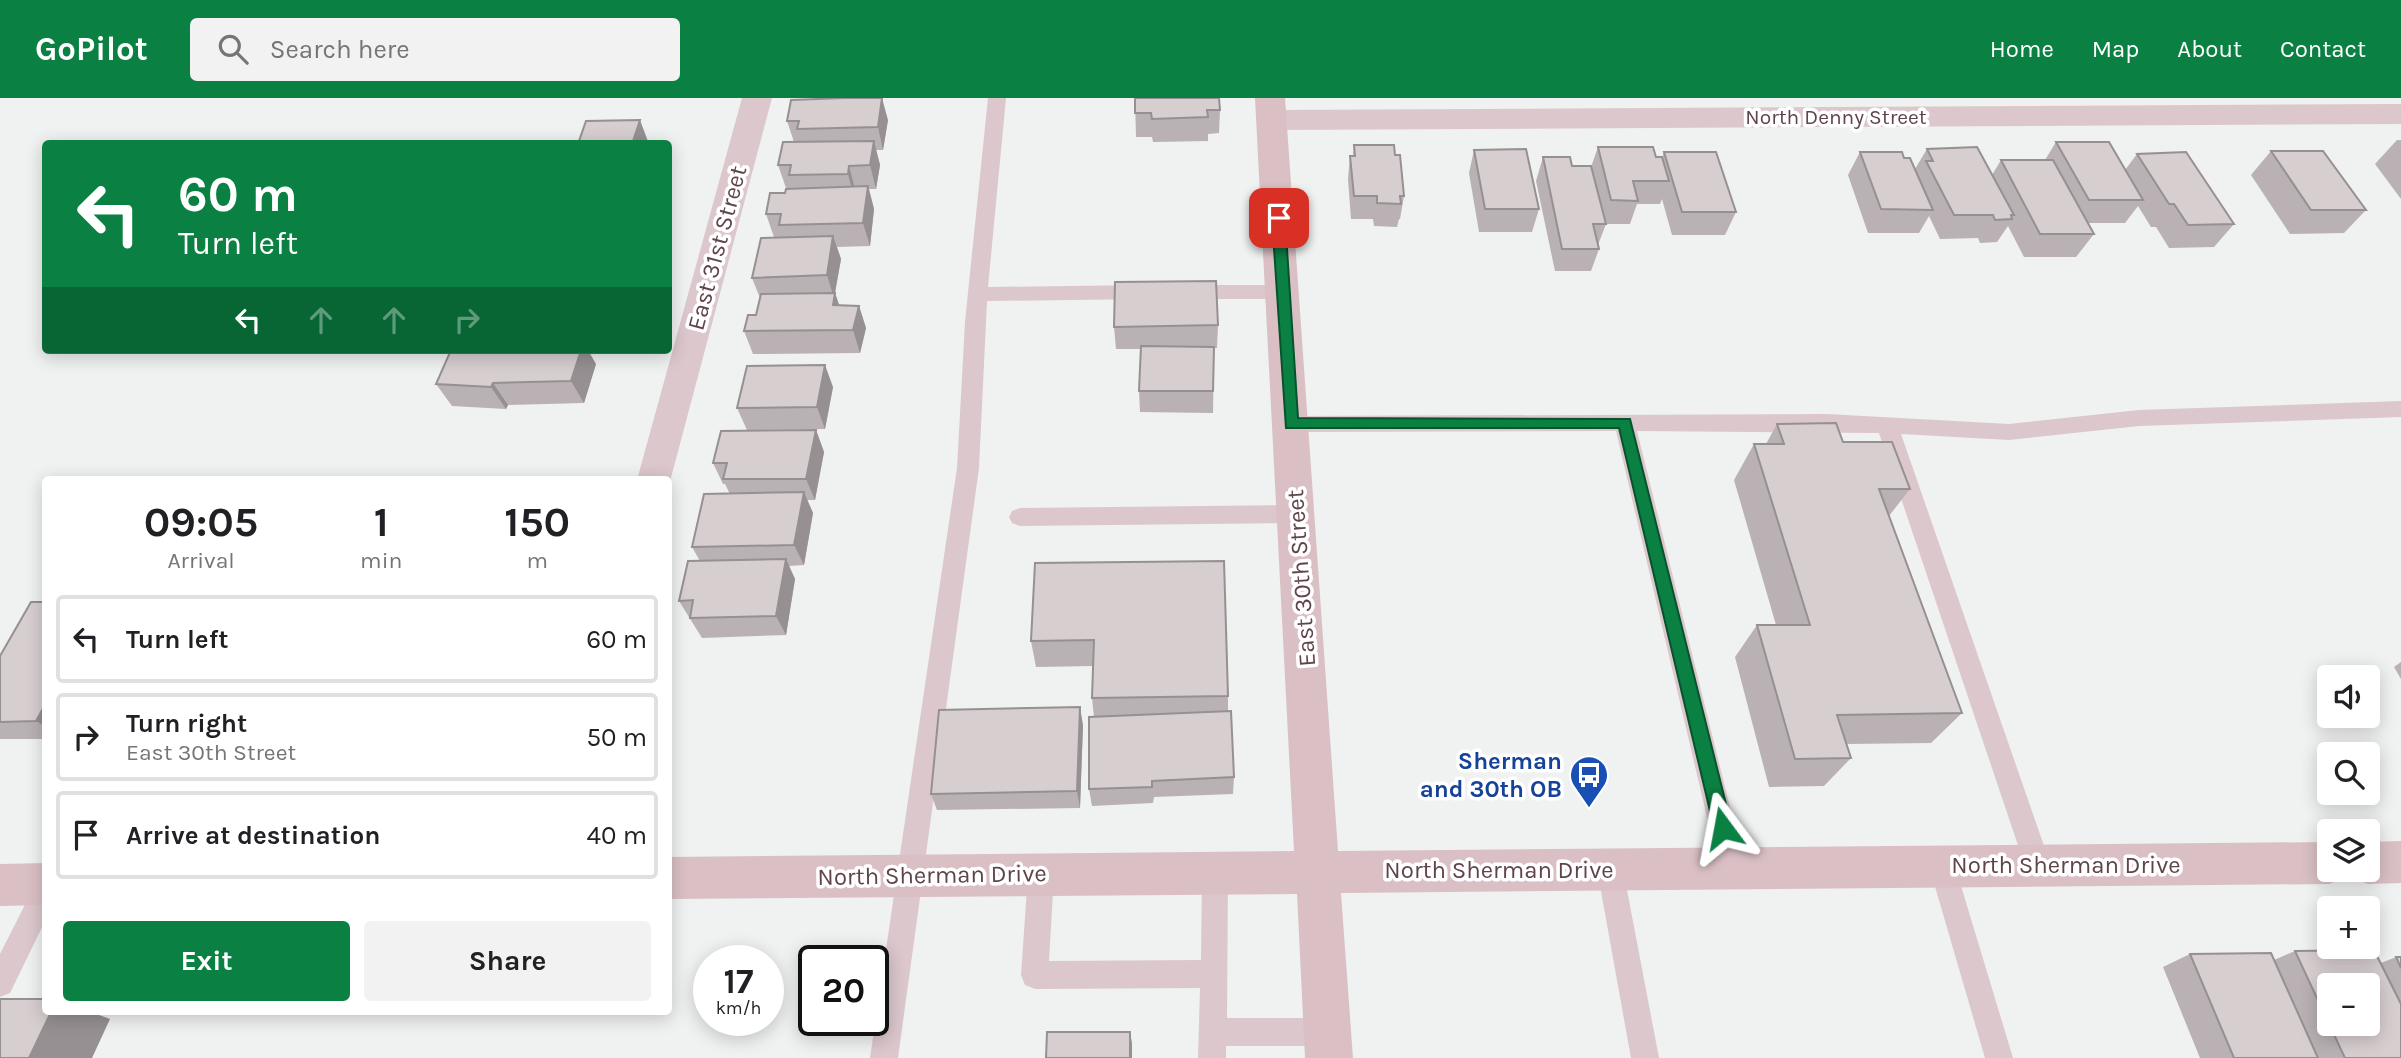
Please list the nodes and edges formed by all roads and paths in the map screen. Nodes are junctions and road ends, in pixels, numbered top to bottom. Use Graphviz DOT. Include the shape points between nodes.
graph roads {
  1 [pos="757,98"];
  2 [pos="997,98"];
  3 [pos="1271,109"];
  4 [pos="2401,114"];
  5 [pos="1284,292"];
  6 [pos="978,294"];
  7 [pos="2401,409"];
  8 [pos="1625,423"];
  9 [pos="1292,424"];
  10 [pos="1887,425"];
  11 [pos="656,476"];
  12 [pos="1297,514"];
  13 [pos="1020,517"];
  14 [pos="2401,862"];
  15 [pos="2317,863"];
  16 [pos="2380,863"];
  17 [pos="1942,866"];
  18 [pos="2038,866"];
  19 [pos="1732,868"];
  20 [pos="1610,869"];
  21 [pos="1215,872"];
  22 [pos="1320,872"];
  23 [pos="1041,874"];
  24 [pos="908,876"];
  25 [pos="672,878"];
  26 [pos="42,884"];
  27 [pos="0,885"];
  28 [pos="42,898"];
  29 [pos="1214,974"];
  30 [pos="0,983"];
  31 [pos="1212,1045"];
  32 [pos="1329,1045"];
  33 [pos="884,1058"];
  34 [pos="1645,1058"];
  35 [pos="1999,1058"];
  1 -- 11 [label="street, East 31st Street"];
  2 -- 6 [label="lane"];
  3 -- 4 [label="street, North Denny Street"];
  3 -- 5 [label="main road, East 30th Street"];
  5 -- 6 [label="lane"];
  5 -- 9 [label="main road, East 30th Street"];
  6 -- 24 [label="lane" via="968,468"];
  7 -- 10 [label="lane" via="2138,418 2010,432"];
  8 -- 9 [label="lane"];
  8 -- 10 [label="lane"];
  8 -- 19 [label="lane"];
  9 -- 12 [label="main road, East 30th Street"];
  10 -- 18 [label="lane"];
  12 -- 13 [label="lane"];
  12 -- 22 [label="main road, East 30th Street"];
  14 -- 16 [label="main road"];
  15 -- 18 [label="main road, North Sherman Drive"];
  17 -- 18 [label="main road, North Sherman Drive"];
  17 -- 19 [label="main road, North Sherman Drive"];
  17 -- 35 [label="lane"];
  19 -- 20 [label="main road, North Sherman Drive"];
  20 -- 22 [label="main road, North Sherman Drive"];
  20 -- 34 [label="lane"];
  21 -- 22 [label="main road, North Sherman Drive"];
  21 -- 23 [label="main road, North Sherman Drive"];
  21 -- 29 [label="lane"];
  22 -- 32 [label="main road, East 30th Street"];
  23 -- 24 [label="main road, North Sherman Drive"];
  23 -- 29 [label="lane" via="1035,975"];
  24 -- 25 [label="main road, North Sherman Drive"];
  24 -- 33 [label="lane"];
  26 -- 27 [label="main road"];
  28 -- 30 [label="lane"];
  29 -- 31 [label="lane"];
  31 -- 32 [label="lane"];
}
